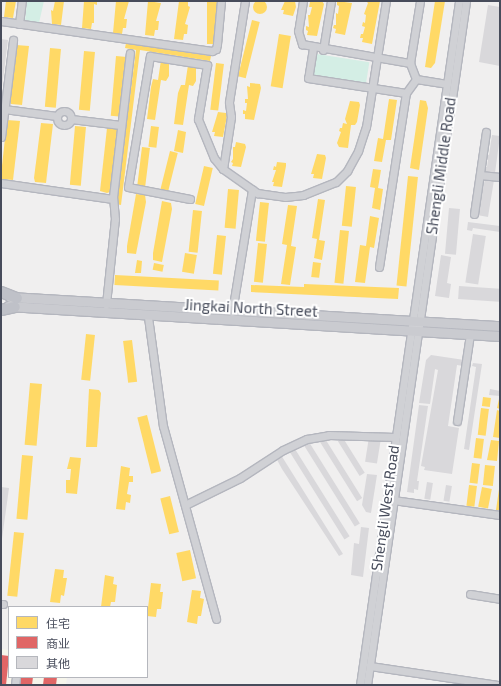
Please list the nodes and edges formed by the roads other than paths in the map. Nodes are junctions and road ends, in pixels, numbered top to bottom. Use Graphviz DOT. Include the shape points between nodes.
graph roads {
  1 [pos="22,1"];
  2 [pos="221,1"];
  3 [pos="245,1"];
  4 [pos="303,1"];
  5 [pos="331,1"];
  6 [pos="386,1"];
  7 [pos="420,1"];
  8 [pos="459,1"];
  9 [pos="466,1"];
  10 [pos="1,21"];
  11 [pos="19,24"];
  12 [pos="13,40"];
  13 [pos="313,48"];
  14 [pos="323,50"];
  15 [pos="130,53"];
  16 [pos="377,58"];
  17 [pos="410,63"];
  18 [pos="416,79"];
  19 [pos="446,84"];
  20 [pos="372,88"];
  21 [pos="406,93"];
  22 [pos="4,109"];
  23 [pos="57,116"];
  24 [pos="71,119"];
  25 [pos="121,125"];
  26 [pos="486,132"];
  27 [pos="1,137"];
  28 [pos="223,169"];
  29 [pos="480,174"];
  30 [pos="500,178"];
  31 [pos="1,182"];
  32 [pos="252,190"];
  33 [pos="113,199"];
  34 [pos="190,199"];
  35 [pos="474,214"];
  36 [pos="379,267"];
  37 [pos="1,292"];
  38 [pos="1,296"];
  39 [pos="16,302"];
  40 [pos="106,304"];
  41 [pos="1,306"];
  42 [pos="1,310"];
  43 [pos="232,312"];
  44 [pos="148,317"];
  45 [pos="415,321"];
  46 [pos="500,326"];
  47 [pos="413,330"];
  48 [pos="470,334"];
  49 [pos="500,336"];
  50 [pos="457,421"];
  51 [pos="395,436"];
  52 [pos="393,500"];
  53 [pos="185,505"];
  54 [pos="500,515"];
  55 [pos="470,594"];
  56 [pos="500,599"];
  57 [pos="216,619"];
  58 [pos="370,666"];
  59 [pos="360,685"];
  60 [pos="367,685"];
  61 [pos="498,685"];
  1 -- 11 [label="street"];
  2 -- 11 [label="street" via="217,44 216,49 212,51"];
  3 -- 28 [label="street" via="229,102 231,116"];
  4 -- 13 [label="street" via="299,39 302,44"];
  5 -- 14 [label="street"];
  6 -- 16 [label="street"];
  7 -- 17 [label="street"];
  8 -- 19 [label="street, Shengli Middle Road"];
  9 -- 45 [label="street, Shengli Middle Road"];
  10 -- 11 [label="street"];
  12 -- 22 [label="street"];
  13 -- 14 [label="street"];
  13 -- 20 [label="street" via="308,78"];
  14 -- 16 [label="street"];
  15 -- 25 [label="street"];
  16 -- 17 [label="street"];
  16 -- 20 [label="street"];
  17 -- 18 [label="street"];
  18 -- 19 [label="street"];
  18 -- 21 [label="street"];
  19 -- 45 [label="street, Shengli Middle Road"];
  20 -- 21 [label="street"];
  20 -- 32 [label="street" via="366,127 358,151 336,182 318,190 285,197"];
  21 -- 36 [label="street"];
  22 -- 23 [label="street"];
  22 -- 27 [label="street"];
  23 -- 24 [label="street" via="65,111"];
  23 -- 24 [label="street" via="57,122 62,126 68,124"];
  24 -- 25 [label="street"];
  25 -- 33 [label="street"];
  26 -- 29 [label="street"];
  28 -- 32 [label="street"];
  28 -- 34 [label="street" via="214,158 198,119 207,65 150,56 128,187"];
  29 -- 30 [label="street"];
  29 -- 35 [label="street"];
  31 -- 33 [label="street"];
  32 -- 43 [label="street"];
  33 -- 40 [label="street" via="115,219"];
  37 -- 39 [label="highway"];
  38 -- 39 [label="main road, Jingkai North Street"];
  39 -- 40 [label="main road, Jingkai North Street"];
  39 -- 41 [label="main road, Jingkai North Street"];
  39 -- 42 [label="highway"];
  39 -- 44 [label="main road, Jingkai North Street"];
  40 -- 43 [label="main road, Jingkai North Street"];
  43 -- 45 [label="main road, Jingkai North Street"];
  44 -- 47 [label="main road, Jingkai North Street"];
  44 -- 53 [label="street" via="164,426"];
  45 -- 46 [label="main road, Jingkai North Street"];
  45 -- 47 [label="street, Shengli Middle Road"];
  47 -- 48 [label="main road, Jingkai North Street"];
  47 -- 51 [label="street, Shengli West Road"];
  47 -- 52 [label="street, Shengli West Road"];
  48 -- 49 [label="main road, Jingkai North Street"];
  48 -- 50 [label="street"];
  51 -- 53 [label="street" via="336,435 307,439 283,450 240,478"];
  51 -- 59 [label="street, Shengli West Road"];
  52 -- 54 [label="street"];
  52 -- 58 [label="street, Shengli West Road"];
  53 -- 57 [label="street"];
  55 -- 56 [label="street"];
  58 -- 60 [label="street, Shengli West Road"];
  58 -- 61 [label="street"];
}
